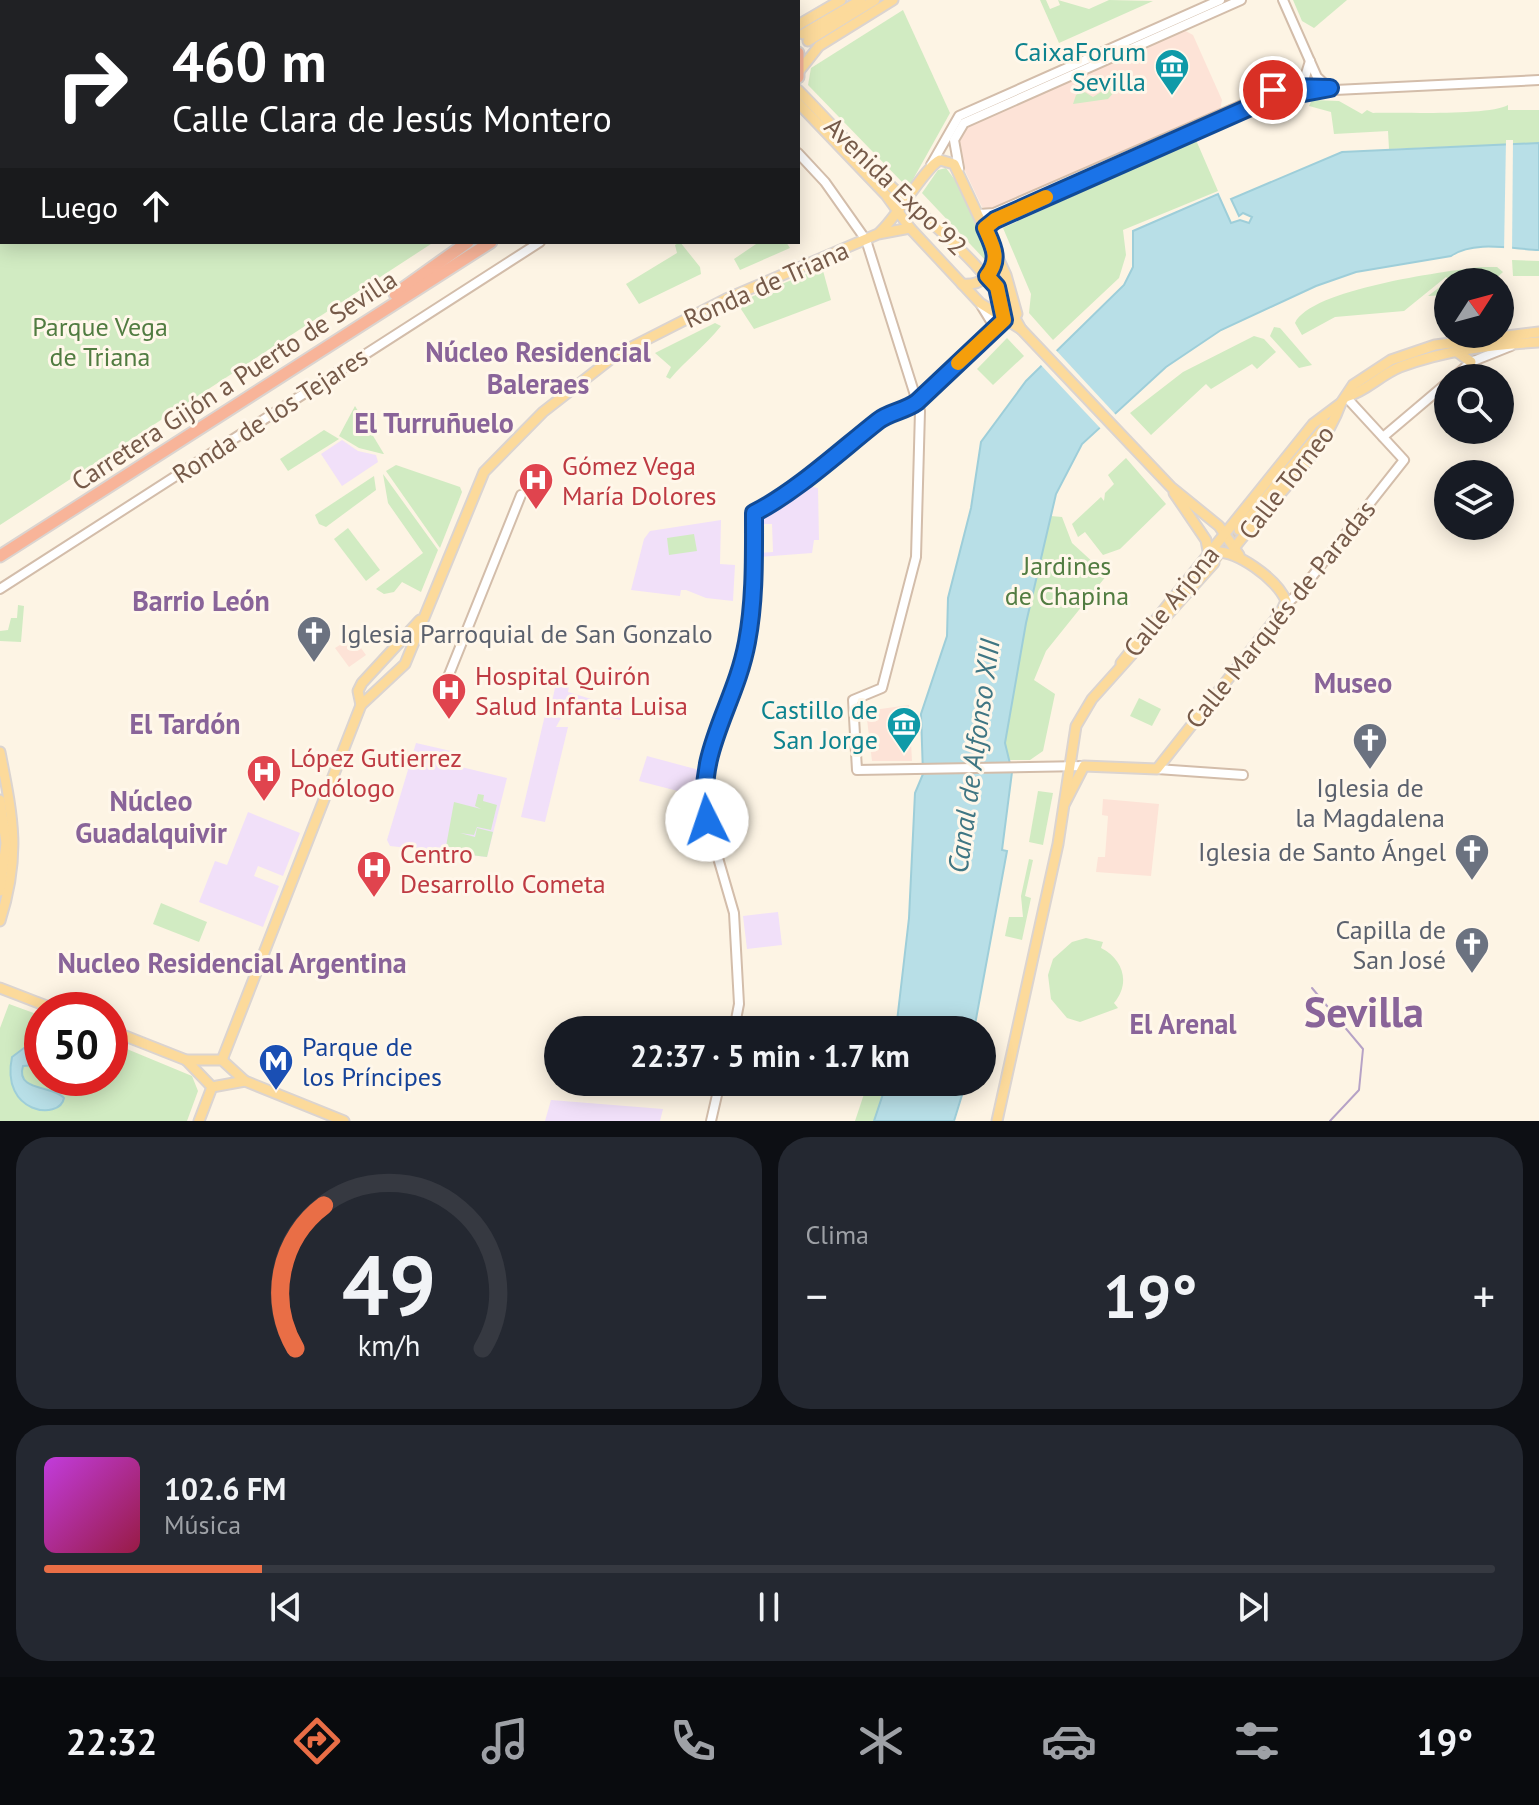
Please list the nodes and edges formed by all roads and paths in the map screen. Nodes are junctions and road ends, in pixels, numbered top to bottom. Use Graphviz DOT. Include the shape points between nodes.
graph roads {
  1 [pos="841,0"];
  2 [pos="861,0"];
  3 [pos="875,0"];
  4 [pos="893,0"];
  5 [pos="1220,0"];
  6 [pos="1241,0"];
  7 [pos="1283,0"];
  8 [pos="803,34"];
  9 [pos="1310,61"];
  10 [pos="800,74"];
  11 [pos="1539,80"];
  12 [pos="1289,87"];
  13 [pos="1330,88"];
  14 [pos="800,100"];
  15 [pos="800,100"];
  16 [pos="800,154"];
  17 [pos="931,165"];
  18 [pos="959,169"];
  19 [pos="908,200"];
  20 [pos="900,212"];
  21 [pos="979,214"];
  22 [pos="910,228"];
  23 [pos="985,228"];
  24 [pos="878,234"];
  25 [pos="866,240"];
  26 [pos="465,244"];
  27 [pos="483,244"];
  28 [pos="483,244"];
  29 [pos="537,244"];
  30 [pos="996,254"];
  31 [pos="987,276"];
  32 [pos="962,284"];
  33 [pos="997,287"];
  34 [pos="397,293"];
  35 [pos="980,303"];
  36 [pos="1004,320"];
  37 [pos="1021,329"];
  38 [pos="1539,332"];
  39 [pos="989,333"];
  40 [pos="1514,336"];
  41 [pos="1514,338"];
  42 [pos="1539,342"];
  43 [pos="1469,348"];
  44 [pos="1469,348"];
  45 [pos="1465,349"];
  46 [pos="1459,364"];
  47 [pos="1434,394"];
  48 [pos="1344,400"];
  49 [pos="917,402"];
  50 [pos="1324,416"];
  51 [pos="1336,417"];
  52 [pos="1316,433"];
  53 [pos="1383,437"];
  54 [pos="1171,487"];
  55 [pos="521,495"];
  56 [pos="1239,530"];
  57 [pos="1225,533"];
  58 [pos="2,550"];
  59 [pos="1237,551"];
  60 [pos="1213,554"];
  61 [pos="0,589"];
  62 [pos="1285,605"];
  63 [pos="425,610"];
  64 [pos="446,682"];
  65 [pos="361,705"];
  66 [pos="0,752"];
  67 [pos="1068,766"];
  68 [pos="1084,766"];
  69 [pos="1157,769"];
  70 [pos="1243,775"];
  71 [pos="0,800"];
  72 [pos="1063,806"];
  73 [pos="0,891"];
  74 [pos="0,921"];
  75 [pos="0,988"];
  76 [pos="24,997"];
  77 [pos="737,1016"];
  78 [pos="128,1037"];
  79 [pos="186,1060"];
  80 [pos="222,1060"];
  81 [pos="207,1062"];
  82 [pos="231,1071"];
  83 [pos="202,1073"];
  84 [pos="245,1081"];
  85 [pos="227,1083"];
  86 [pos="212,1087"];
  87 [pos="717,1096"];
  88 [pos="199,1121"];
  89 [pos="344,1121"];
  90 [pos="711,1121"];
  91 [pos="997,1121"];
  1 -- 8 [label="main road"];
  2 -- 8 [label="main road"];
  3 -- 8 [label="main road"];
  4 -- 10 [label="main road" via="819,46"];
  5 -- 17 [label="street" via="959,116"];
  6 -- 18 [label="street" via="964,123 954,140"];
  7 -- 9 [label="street"];
  9 -- 12 [label="street" via="1305,77"];
  9 -- 13 [label="street" via="1320,82"];
  11 -- 13 [label="street"];
  12 -- 13 [label="street"];
  12 -- 21 [label="street" via="994,213"];
  13 -- 23 [label="street" via="1266,100"];
  14 -- 19 [label="main road, Avenida Expo´92"];
  15 -- 20 [label="main road, Avenida Expo´92"];
  16 -- 25 [label="street"];
  17 -- 18 [label="main road" via="945,161"];
  17 -- 19 [label="main road"];
  18 -- 21 [label="main road"];
  19 -- 20 [label="main road"];
  19 -- 31 [label="main road, Avenida Expo´92"];
  20 -- 22 [label="main road, Avenida Expo´92"];
  20 -- 24 [label="main road"];
  21 -- 23 [label="main road"];
  22 -- 24 [label="main road"];
  22 -- 32 [label="main road, Avenida Expo´92"];
  23 -- 30 [label="main road"];
  24 -- 25 [label="main road, Ronda de Triana"];
  25 -- 49 [label="street"];
  25 -- 63 [label="main road, Ronda de Triana" via="726,299 616,355 577,382 484,472"];
  26 -- 34 [label="highway, Carretera Gijón a Puerto de Sevilla"];
  27 -- 34 [label="main road"];
  28 -- 58 [label="highway, Carretera Gijón a Puerto de Sevilla"];
  29 -- 61 [label="street, Ronda de los Tejares"];
  30 -- 31 [label="main road"];
  30 -- 37 [label="main road"];
  31 -- 32 [label="main road"];
  31 -- 33 [label="main road, Avenida Expo´92"];
  32 -- 35 [label="main road, Avenida Expo´92"];
  33 -- 36 [label="street"];
  33 -- 37 [label="main road, Avenida Expo´92"];
  34 -- 58 [label="highway, Carretera Gijón a Puerto de Sevilla"];
  35 -- 36 [label="main road, Avenida Expo´92"];
  35 -- 39 [label="street" via="992,323"];
  36 -- 37 [label="main road, Avenida Expo´92"];
  36 -- 39 [label="street"];
  37 -- 54 [label="main road"];
  38 -- 40 [label="main road, Calle Torneo"];
  39 -- 49 [label="street"];
  41 -- 42 [label="main road, Calle Torneo"];
  43 -- 45 [label="main road, Calle Torneo"];
  44 -- 45 [label="street, Calle Torneo"];
  45 -- 46 [label="street, Calle Torneo"];
  45 -- 48 [label="main road, Calle Torneo" via="1395,369"];
  47 -- 53 [label="street"];
  48 -- 50 [label="main road, Calle Torneo"];
  48 -- 51 [label="main road, Calle Torneo"];
  48 -- 53 [label="street"];
  49 -- 67 [label="street" via="921,433 916,557 883,685 877,693 854,697 857,770"];
  49 -- 77 [label="street" via="876,423 754,513 747,643 709,751 703,789 734,913"];
  50 -- 52 [label="main road, Calle Torneo"];
  50 -- 57 [label="main road, Calle Torneo"];
  51 -- 52 [label="main road, Calle Torneo"];
  51 -- 59 [label="main road, Calle Torneo"];
  52 -- 56 [label="main road, Calle Torneo"];
  53 -- 62 [label="street, Calle Marqués de Paradas" via="1404,460"];
  54 -- 57 [label="main road"];
  54 -- 60 [label="main road"];
  55 -- 64 [label="street"];
  57 -- 59 [label="main road"];
  57 -- 60 [label="main road, Calle Arjona"];
  59 -- 60 [label="main road"];
  59 -- 62 [label="main road" via="1282,593"];
  60 -- 67 [label="main road, Calle Arjona" via="1087,705 1074,732"];
  62 -- 69 [label="main road, Calle Marqués de Paradas" via="1248,662"];
  63 -- 65 [label="main road, Ronda de Triana" via="405,664"];
  63 -- 65 [label="main road, Ronda de Triana" via="359,688"];
  65 -- 80 [label="main road"];
  66 -- 74 [label="main road" via="15,860"];
  67 -- 68 [label="street"];
  67 -- 72 [label="main road, Calle Arjona"];
  68 -- 69 [label="main road"];
  68 -- 72 [label="main road"];
  69 -- 70 [label="street"];
  71 -- 73 [label="main road" via="6,843"];
  72 -- 91 [label="main road"];
  75 -- 76 [label="main road"];
  78 -- 79 [label="main road"];
  79 -- 81 [label="main road"];
  79 -- 83 [label="main road"];
  80 -- 81 [label="main road"];
  80 -- 82 [label="main road"];
  81 -- 83 [label="main road"];
  82 -- 84 [label="main road"];
  82 -- 85 [label="main road"];
  83 -- 86 [label="main road"];
  84 -- 85 [label="main road"];
  84 -- 89 [label="main road"];
  85 -- 86 [label="main road"];
  86 -- 88 [label="main road"];
  87 -- 90 [label="street"];
}
